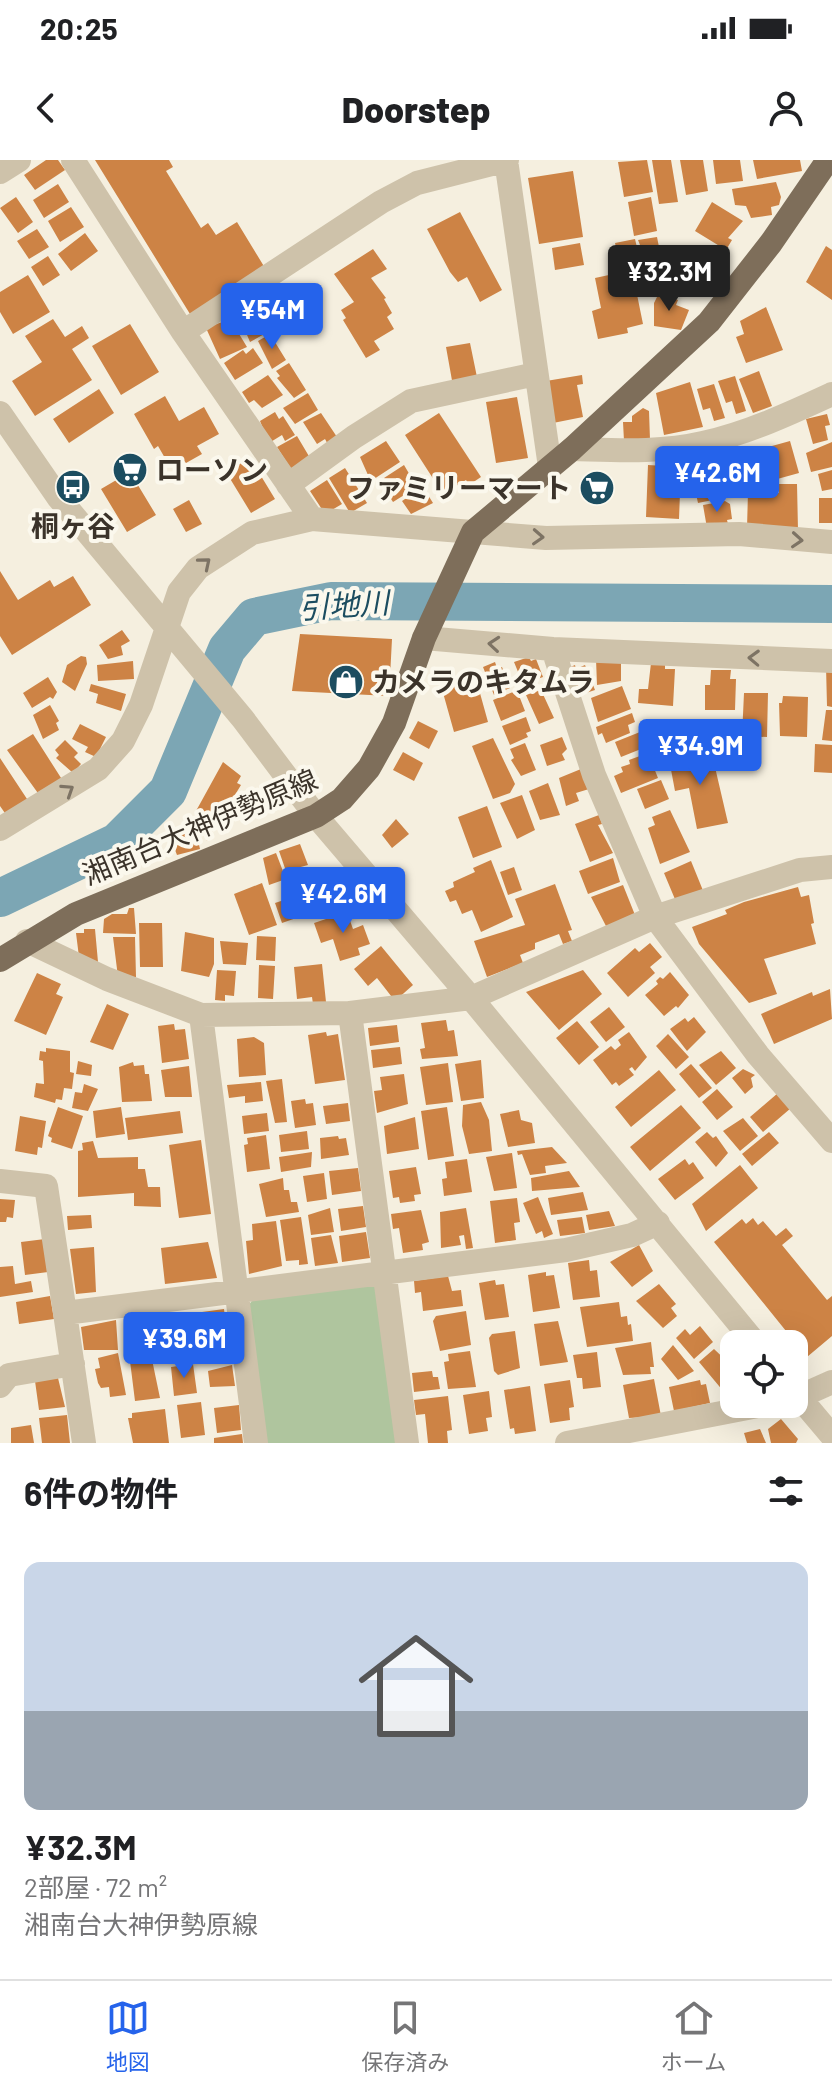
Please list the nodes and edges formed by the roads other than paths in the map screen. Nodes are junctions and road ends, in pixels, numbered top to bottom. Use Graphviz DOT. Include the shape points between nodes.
graph roads {
  1 [pos="19,160"];
  2 [pos="73,160"];
  3 [pos="506,160"];
  4 [pos="828,160"];
  5 [pos="0,172"];
  6 [pos="183,332"];
  7 [pos="536,374"];
  8 [pos="832,394"];
  9 [pos="0,413"];
  10 [pos="572,449"];
  11 [pos="550,467"];
  12 [pos="288,485"];
  13 [pos="312,519"];
  14 [pos="469,540"];
  15 [pos="832,542"];
  16 [pos="167,629"];
  17 [pos="426,634"];
  18 [pos="553,649"];
  19 [pos="832,661"];
  20 [pos="316,816"];
  21 [pos="0,829"];
  22 [pos="832,867"];
  23 [pos="655,917"];
  24 [pos="27,941"];
  25 [pos="0,960"];
  26 [pos="471,998"];
  27 [pos="350,1013"];
  28 [pos="201,1015"];
  29 [pos="832,1141"];
  30 [pos="0,1181"];
  31 [pos="658,1223"];
  32 [pos="384,1270"];
  33 [pos="236,1291"];
  34 [pos="65,1313"];
  35 [pos="745,1330"];
  36 [pos="73,1364"];
  37 [pos="832,1382"];
  38 [pos="0,1386"];
  39 [pos="808,1391"];
  40 [pos="808,1409"];
  41 [pos="720,1414"];
  42 [pos="832,1436"];
  43 [pos="580,1442"];
  44 [pos="84,1443"];
  45 [pos="256,1443"];
  46 [pos="407,1443"];
  1 -- 5 [label="street"];
  2 -- 6 [label="street"];
  3 -- 6 [label="street" via="459,169 393,195"];
  3 -- 7 [label="street"];
  4 -- 10 [label="main road, 湘南台大神伊勢原線" via="709,322"];
  6 -- 12 [label="street"];
  7 -- 11 [label="street"];
  7 -- 12 [label="street" via="411,401"];
  8 -- 10 [label="street" via="702,443"];
  9 -- 16 [label="street" via="58,497"];
  10 -- 11 [label="main road, 湘南台大神伊勢原線"];
  11 -- 14 [label="main road, 湘南台大神伊勢原線"];
  12 -- 13 [label="street"];
  13 -- 14 [label="street"];
  16 -- 13 [label="street, one-way" via="179,592 209,559 252,533"];
  14 -- 15 [label="street, one-way" via="739,534"];
  14 -- 17 [label="main road, 湘南台大神伊勢原線"];
  16 -- 20 [label="street"];
  21 -- 16 [label="street, one-way" via="88,776 123,741"];
  18 -- 17 [label="street, one-way"];
  17 -- 20 [label="main road, 湘南台大神伊勢原線" via="394,723 369,768 342,799"];
  19 -- 18 [label="street, one-way"];
  18 -- 23 [label="street" via="594,775"];
  20 -- 24 [label="main road, 湘南台大神伊勢原線" via="76,914"];
  20 -- 26 [label="street"];
  22 -- 23 [label="street" via="800,870"];
  23 -- 26 [label="street"];
  23 -- 29 [label="street" via="758,1055"];
  24 -- 25 [label="main road, 湘南台大神伊勢原線"];
  24 -- 28 [label="street"];
  26 -- 27 [label="street"];
  26 -- 31 [label="street"];
  27 -- 28 [label="street"];
  27 -- 32 [label="street"];
  28 -- 33 [label="street"];
  30 -- 34 [label="street" via="46,1186"];
  31 -- 32 [label="street" via="632,1235 566,1250"];
  31 -- 35 [label="street"];
  32 -- 33 [label="street"];
  32 -- 46 [label="street"];
  33 -- 34 [label="street"];
  33 -- 45 [label="street"];
  34 -- 36 [label="street"];
  36 -- 38 [label="street" via="9,1375"];
  36 -- 44 [label="street"];
  37 -- 39 [label="street"];
  40 -- 42 [label="street"];
  41 -- 43 [label="street"];
}
